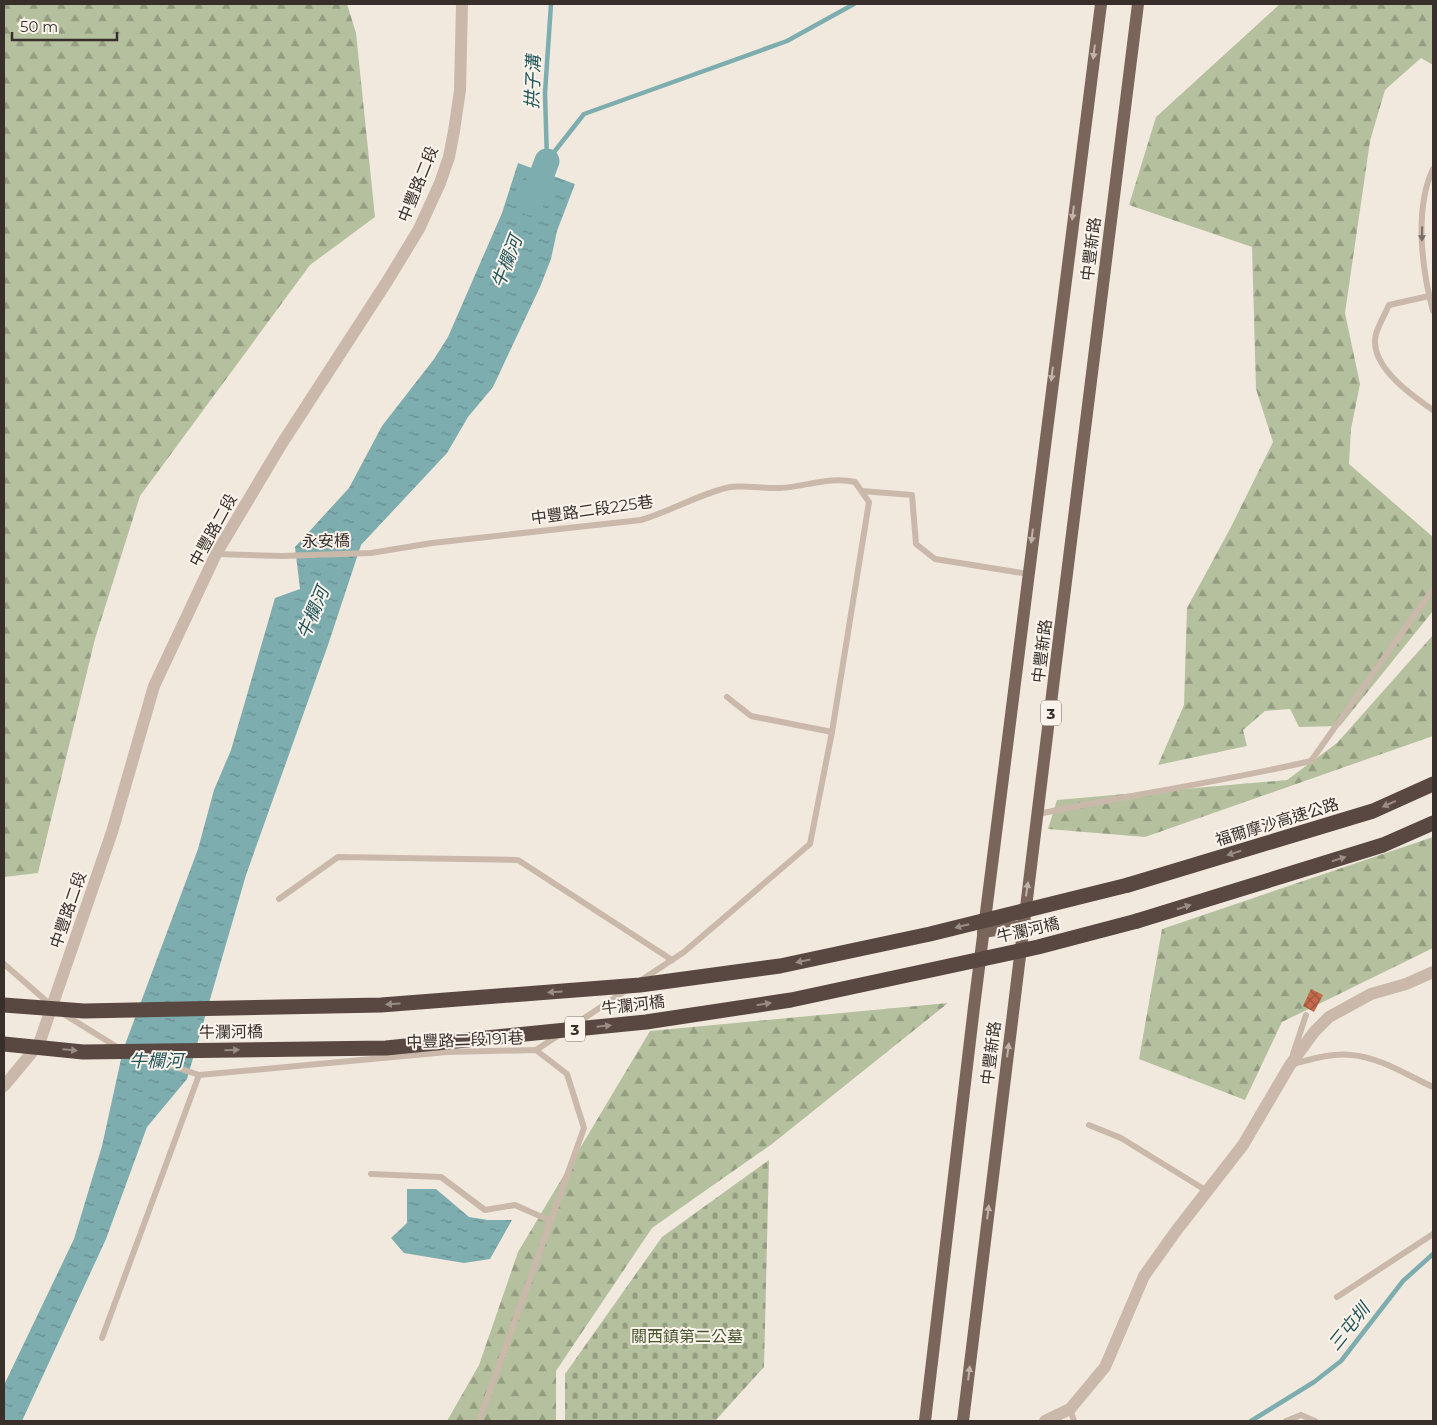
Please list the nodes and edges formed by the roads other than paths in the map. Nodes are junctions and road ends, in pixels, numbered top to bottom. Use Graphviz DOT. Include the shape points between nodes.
graph roads {
  1 [pos="462,4"];
  2 [pos="1100,4"];
  3 [pos="1138,4"];
  4 [pos="1433,169"];
  5 [pos="1429,296"];
  6 [pos="1433,312"];
  7 [pos="1433,410"];
  8 [pos="862,491"];
  9 [pos="371,553"];
  10 [pos="216,554"];
  11 [pos="1028,574"];
  12 [pos="1433,589"];
  13 [pos="727,697"];
  14 [pos="832,732"];
  15 [pos="1433,784"];
  16 [pos="1038,814"];
  17 [pos="1433,823"];
  18 [pos="1128,885"];
  19 [pos="279,899"];
  20 [pos="1022,926"];
  21 [pos="983,932"];
  22 [pos="672,960"];
  23 [pos="4,964"];
  24 [pos="1433,972"];
  25 [pos="4,1005"];
  26 [pos="52,1007"];
  27 [pos="1306,1015"];
  28 [pos="4,1044"];
  29 [pos="536,1050"];
  30 [pos="1290,1065"];
  31 [pos="199,1075"];
  32 [pos="4,1086"];
  33 [pos="1433,1087"];
  34 [pos="1088,1125"];
  35 [pos="370,1174"];
  36 [pos="1207,1191"];
  37 [pos="551,1221"];
  38 [pos="1433,1234"];
  39 [pos="1337,1296"];
  40 [pos="102,1338"];
  41 [pos="1072,1415"];
  42 [pos="479,1421"];
  43 [pos="925,1421"];
  44 [pos="963,1421"];
  45 [pos="1045,1421"];
  46 [pos="1286,1421"];
  47 [pos="1315,1421"];
  1 -- 10 [label="street, 中豐路二段" via="460,90 449,157 440,183 388,280"];
  2 -- 11 [label="main road, 中豐新路, one-way"];
  3 -- 16 [label="main road, 中豐新路 / 3"];
  4 -- 5 [label="lane, one-way" via="1421,232 1424,279"];
  5 -- 6 [label="lane"];
  5 -- 7 [label="lane" via="1389,305 1376,335 1380,361 1404,390"];
  8 -- 9 [label="lane, 中豐路二段225巷" via="856,482 846,480 781,488 732,486 641,520"];
  8 -- 11 [label="lane" via="912,495 916,544 935,559"];
  8 -- 14 [label="lane" via="869,502"];
  9 -- 10 [label="lane, 永安橋"];
  10 -- 26 [label="street, 中豐路二段" via="154,686 112,832"];
  11 -- 21 [label="main road, 中豐新路"];
  12 -- 16 [label="lane" via="1311,761 1253,775"];
  13 -- 14 [label="lane" via="751,716"];
  14 -- 22 [label="lane" via="810,844"];
  15 -- 18 [label="highway, 福爾摩沙高速公路, one-way" via="1374,811"];
  20 -- 16 [label="main road, 中豐新路 / 3, one-way"];
  28 -- 17 [label="highway, 牛瀾河橋 / 3, one-way, bridge" via="83,1052 386,1048 646,1022 791,1000 1038,947 1137,921 1383,845"];
  18 -- 25 [label="highway, 牛瀾河橋, one-way, bridge" via="930,934 780,966 640,985 381,1005 84,1011"];
  19 -- 22 [label="lane" via="338,857 518,860"];
  20 -- 21 [label="main road"];
  44 -- 20 [label="main road, 中豐新路 / 3, one-way"];
  21 -- 43 [label="main road, 中豐新路"];
  22 -- 29 [label="lane"];
  23 -- 26 [label="lane"];
  24 -- 30 [label="street" via="1371,994 1329,1017"];
  26 -- 31 [label="lane, bridge" via="114,1045"];
  26 -- 32 [label="street, 中豐路二段" via="39,1044"];
  27 -- 30 [label="lane"];
  29 -- 31 [label="lane, 中豐路二段191巷" via="447,1052"];
  29 -- 37 [label="lane, 中豐路二段191巷" via="567,1074 584,1128"];
  30 -- 33 [label="lane" via="1324,1056 1350,1054 1371,1058"];
  30 -- 36 [label="street" via="1243,1144"];
  31 -- 40 [label="lane"];
  34 -- 36 [label="lane" via="1121,1138"];
  35 -- 37 [label="lane" via="441,1177 485,1210 516,1205"];
  36 -- 41 [label="street" via="1144,1276 1105,1367"];
  37 -- 42 [label="lane, 中豐路二段191巷"];
  38 -- 39 [label="lane"];
  41 -- 45 [label="street"];
  46 -- 47 [label="lane" via="1301,1414"];
}
